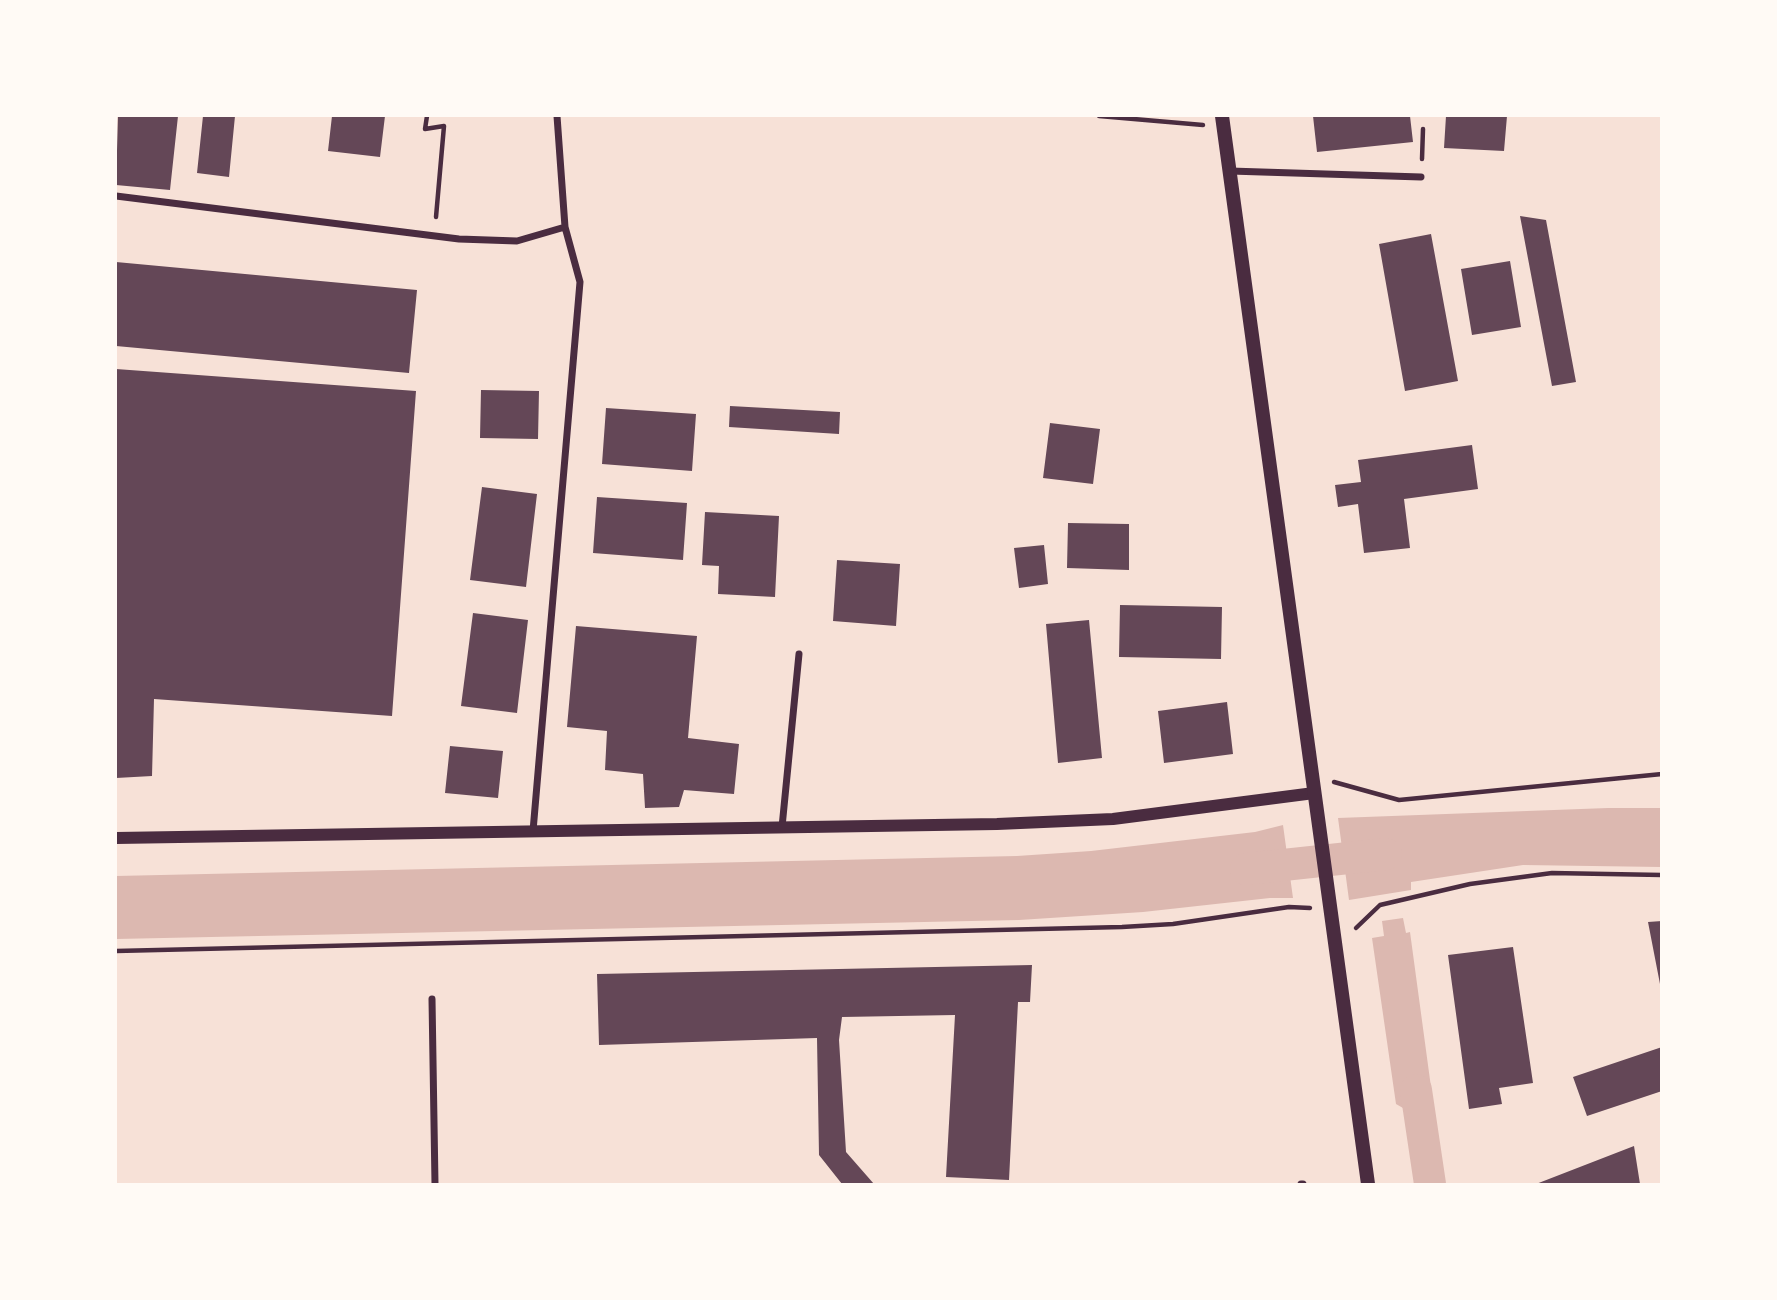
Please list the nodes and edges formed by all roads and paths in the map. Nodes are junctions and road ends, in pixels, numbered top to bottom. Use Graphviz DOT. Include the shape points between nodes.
graph roads {
  1 [pos="427,116"];
  2 [pos="557,116"];
  3 [pos="1099,116"];
  4 [pos="1222,119"];
  5 [pos="1423,129"];
  6 [pos="1230,171"];
  7 [pos="1421,177"];
  8 [pos="116,196"];
  9 [pos="565,227"];
  10 [pos="434,236"];
  11 [pos="799,654"];
  12 [pos="1661,774"];
  13 [pos="1311,775"];
  14 [pos="1314,793"];
  15 [pos="782,827"];
  16 [pos="533,831"];
  17 [pos="116,838"];
  18 [pos="1661,875"];
  19 [pos="1289,907"];
  20 [pos="1355,929"];
  21 [pos="116,951"];
  22 [pos="432,999"];
  23 [pos="435,1185"];
  24 [pos="1368,1185"];
  1 -- 10 [label="path" via="425,129 444,126"];
  2 -- 9 [label="street"];
  3 -- 4 [label="path" via="1200,125"];
  4 -- 6 [label="main road"];
  5 -- 7 [label="path"];
  6 -- 7 [label="street"];
  6 -- 13 [label="main road"];
  8 -- 10 [label="street"];
  9 -- 10 [label="street" via="517,241"];
  9 -- 16 [label="street" via="580,282"];
  11 -- 15 [label="street"];
  12 -- 13 [label="path" via="1399,800"];
  13 -- 14 [label="main road"];
  14 -- 15 [label="street" via="1113,819"];
  14 -- 24 [label="main road"];
  15 -- 16 [label="street"];
  16 -- 17 [label="street"];
  18 -- 20 [label="path" via="1552,873 1470,884 1380,905"];
  19 -- 21 [label="path" via="1122,927"];
  22 -- 23 [label="street"];
}
